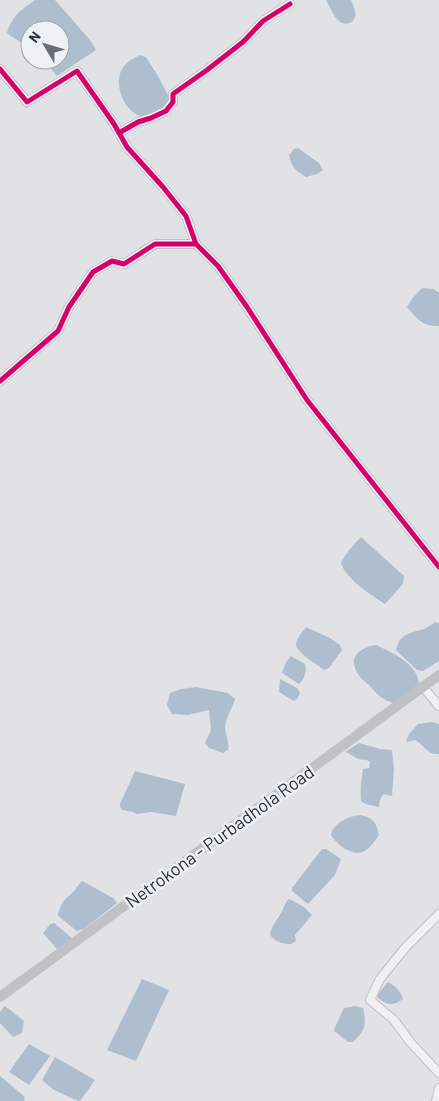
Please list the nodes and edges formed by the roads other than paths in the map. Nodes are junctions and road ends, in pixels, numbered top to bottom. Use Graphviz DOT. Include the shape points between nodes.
graph roads {
  1 [pos="290,4"];
  2 [pos="0,69"];
  3 [pos="119,133"];
  4 [pos="196,244"];
  5 [pos="0,381"];
  6 [pos="439,567"];
  7 [pos="439,675"];
  8 [pos="423,687"];
  9 [pos="439,706"];
  10 [pos="439,914"];
  11 [pos="0,997"];
  12 [pos="439,1072"];
  13 [pos="439,1088"];
  14 [pos="436,1101"];
  1 -- 3 [label="street" via="263,21 243,42 173,94 173,102 166,111"];
  2 -- 3 [label="street" via="27,102 77,71"];
  3 -- 4 [label="street" via="127,147 186,216"];
  4 -- 5 [label="street" via="154,244 124,264 112,261 92,272 58,331"];
  4 -- 6 [label="street" via="218,266 307,400"];
  7 -- 8 [label="main road, Netrokona - Purbadhola Road"];
  8 -- 9 [label="street"];
  8 -- 11 [label="main road, Netrokona - Purbadhola Road"];
  10 -- 12 [label="street" via="380,979 370,1000 394,1020"];
  13 -- 14 [label="street"];
}
